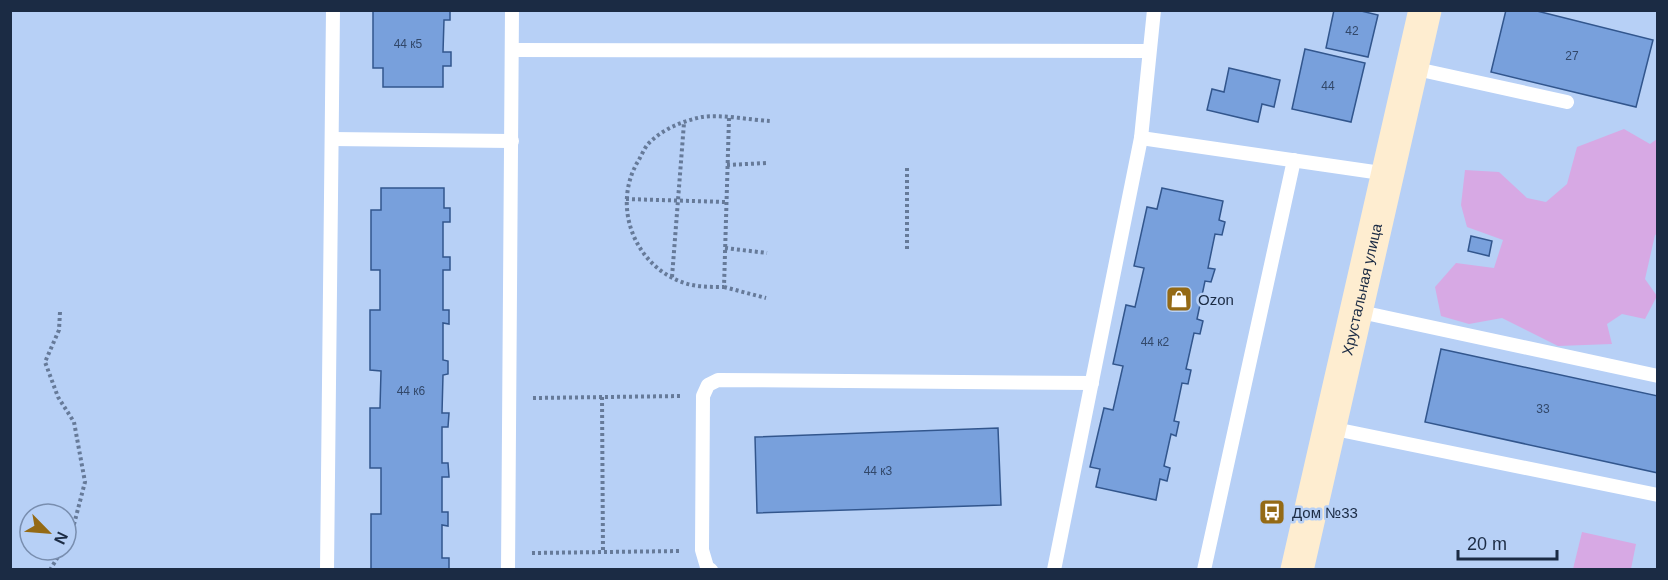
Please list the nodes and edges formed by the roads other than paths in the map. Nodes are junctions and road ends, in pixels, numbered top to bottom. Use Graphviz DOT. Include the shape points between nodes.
graph roads {
  1 [pos="333,10"];
  2 [pos="512,10"];
  3 [pos="1154,10"];
  4 [pos="1425,10"];
  5 [pos="512,50"];
  6 [pos="1148,51"];
  7 [pos="1412,68"];
  8 [pos="1567,102"];
  9 [pos="1141,138"];
  10 [pos="332,139"];
  11 [pos="512,141"];
  12 [pos="1294,160"];
  13 [pos="1388,174"];
  14 [pos="1356,311"];
  15 [pos="1658,376"];
  16 [pos="1092,383"];
  17 [pos="1330,428"];
  18 [pos="1658,495"];
  19 [pos="327,570"];
  20 [pos="508,570"];
  21 [pos="711,570"];
  22 [pos="1054,570"];
  23 [pos="1204,570"];
  24 [pos="1297,570"];
  1 -- 10 [label="lane"];
  2 -- 5 [label="lane"];
  3 -- 6 [label="lane"];
  4 -- 7 [label="main road, Хрустальная улица"];
  5 -- 6 [label="lane"];
  5 -- 11 [label="lane"];
  6 -- 9 [label="lane"];
  7 -- 8 [label="lane"];
  7 -- 13 [label="main road, Хрустальная улица"];
  9 -- 12 [label="lane"];
  9 -- 16 [label="lane"];
  10 -- 11 [label="lane"];
  10 -- 19 [label="lane"];
  11 -- 20 [label="lane"];
  12 -- 13 [label="lane"];
  12 -- 23 [label="lane"];
  13 -- 14 [label="main road, Хрустальная улица"];
  14 -- 15 [label="lane"];
  14 -- 17 [label="main road, Хрустальная улица"];
  16 -- 21 [label="lane" via="718,380 708,385 703,396 702,550"];
  16 -- 22 [label="lane"];
  17 -- 18 [label="lane"];
  17 -- 24 [label="main road, Хрустальная улица"];
}
